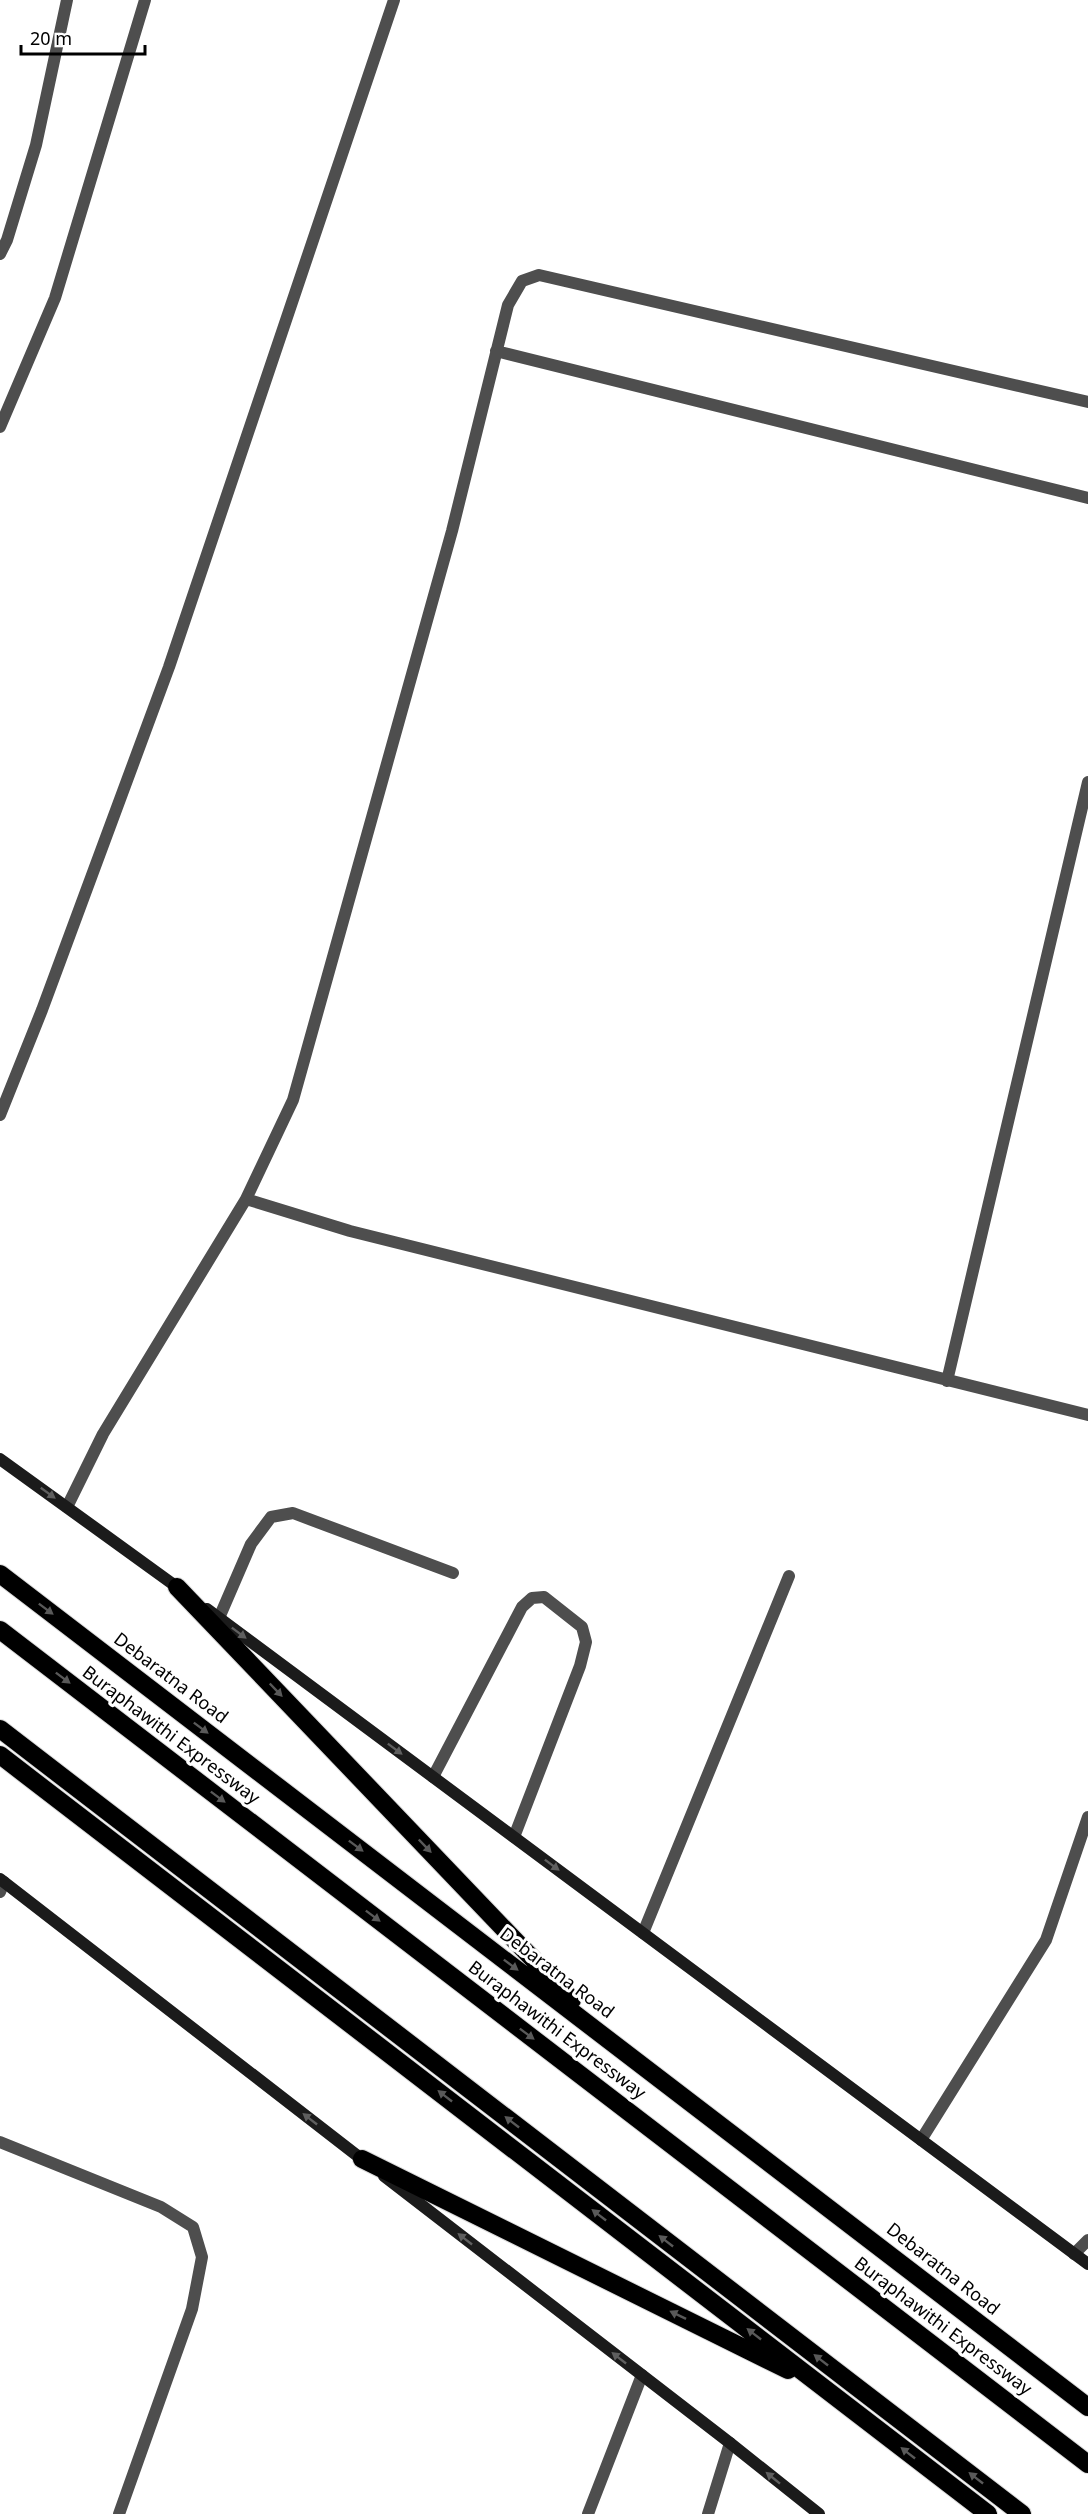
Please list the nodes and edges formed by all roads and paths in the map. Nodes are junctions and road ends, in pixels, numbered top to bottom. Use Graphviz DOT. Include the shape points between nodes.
graph roads {
  1 [pos="67,0"];
  2 [pos="145,0"];
  3 [pos="394,0"];
  4 [pos="0,254"];
  5 [pos="496,351"];
  6 [pos="1088,402"];
  7 [pos="0,427"];
  8 [pos="1088,498"];
  9 [pos="1088,782"];
  10 [pos="0,1115"];
  11 [pos="246,1199"];
  12 [pos="947,1380"];
  13 [pos="1088,1416"];
  14 [pos="0,1459"];
  15 [pos="68,1507"];
  16 [pos="453,1573"];
  17 [pos="0,1574"];
  18 [pos="789,1576"];
  19 [pos="177,1587"];
  20 [pos="219,1618"];
  21 [pos="0,1630"];
  22 [pos="0,1729"];
  23 [pos="0,1755"];
  24 [pos="433,1778"];
  25 [pos="1088,1817"];
  26 [pos="514,1837"];
  27 [pos="1,1884"];
  28 [pos="643,1933"];
  29 [pos="612,2042"];
  30 [pos="921,2140"];
  31 [pos="0,2142"];
  32 [pos="362,2160"];
  33 [pos="1088,2240"];
  34 [pos="1074,2254"];
  35 [pos="1088,2264"];
  36 [pos="642,2375"];
  37 [pos="824,2388"];
  38 [pos="1088,2407"];
  39 [pos="730,2443"];
  40 [pos="1088,2464"];
  41 [pos="118,2514"];
  42 [pos="588,2514"];
  43 [pos="708,2514"];
  44 [pos="819,2514"];
  45 [pos="988,2514"];
  46 [pos="1022,2514"];
  1 -- 4 [label="street" via="36,145"];
  2 -- 7 [label="street" via="55,298"];
  3 -- 10 [label="street" via="169,667"];
  5 -- 6 [label="street" via="508,305 522,281 539,275"];
  5 -- 8 [label="street"];
  5 -- 11 [label="street" via="443,564 297,1088"];
  9 -- 12 [label="street"];
  11 -- 12 [label="street" via="350,1231"];
  11 -- 15 [label="street" via="104,1434"];
  12 -- 13 [label="street"];
  14 -- 15 [label="main road, one-way"];
  15 -- 19 [label="main road"];
  16 -- 20 [label="street" via="293,1513 271,1517 251,1544"];
  17 -- 29 [label="highway, Debaratna Road, one-way"];
  18 -- 28 [label="street"];
  19 -- 20 [label="main road"];
  19 -- 29 [label="highway, one-way"];
  20 -- 24 [label="main road, one-way"];
  21 -- 40 [label="highway, Buraphawithi Expressway, one-way"];
  46 -- 22 [label="highway, one-way"];
  37 -- 23 [label="highway, one-way"];
  24 -- 26 [label="main road"];
  24 -- 26 [label="street" via="522,1607 532,1598 544,1597 582,1627 586,1642"];
  25 -- 30 [label="street" via="1046,1940"];
  26 -- 28 [label="main road, one-way"];
  32 -- 27 [label="main road, one-way"];
  28 -- 30 [label="main road"];
  29 -- 38 [label="highway, Debaratna Road"];
  30 -- 34 [label="main road"];
  31 -- 41 [label="street" via="161,2207 193,2227 202,2257 192,2309"];
  36 -- 32 [label="main road, one-way"];
  37 -- 32 [label="highway, one-way"];
  33 -- 34 [label="street"];
  34 -- 35 [label="main road"];
  36 -- 39 [label="main road"];
  36 -- 42 [label="street"];
  45 -- 37 [label="highway, one-way"];
  39 -- 43 [label="street"];
  44 -- 39 [label="main road, one-way"];
}
